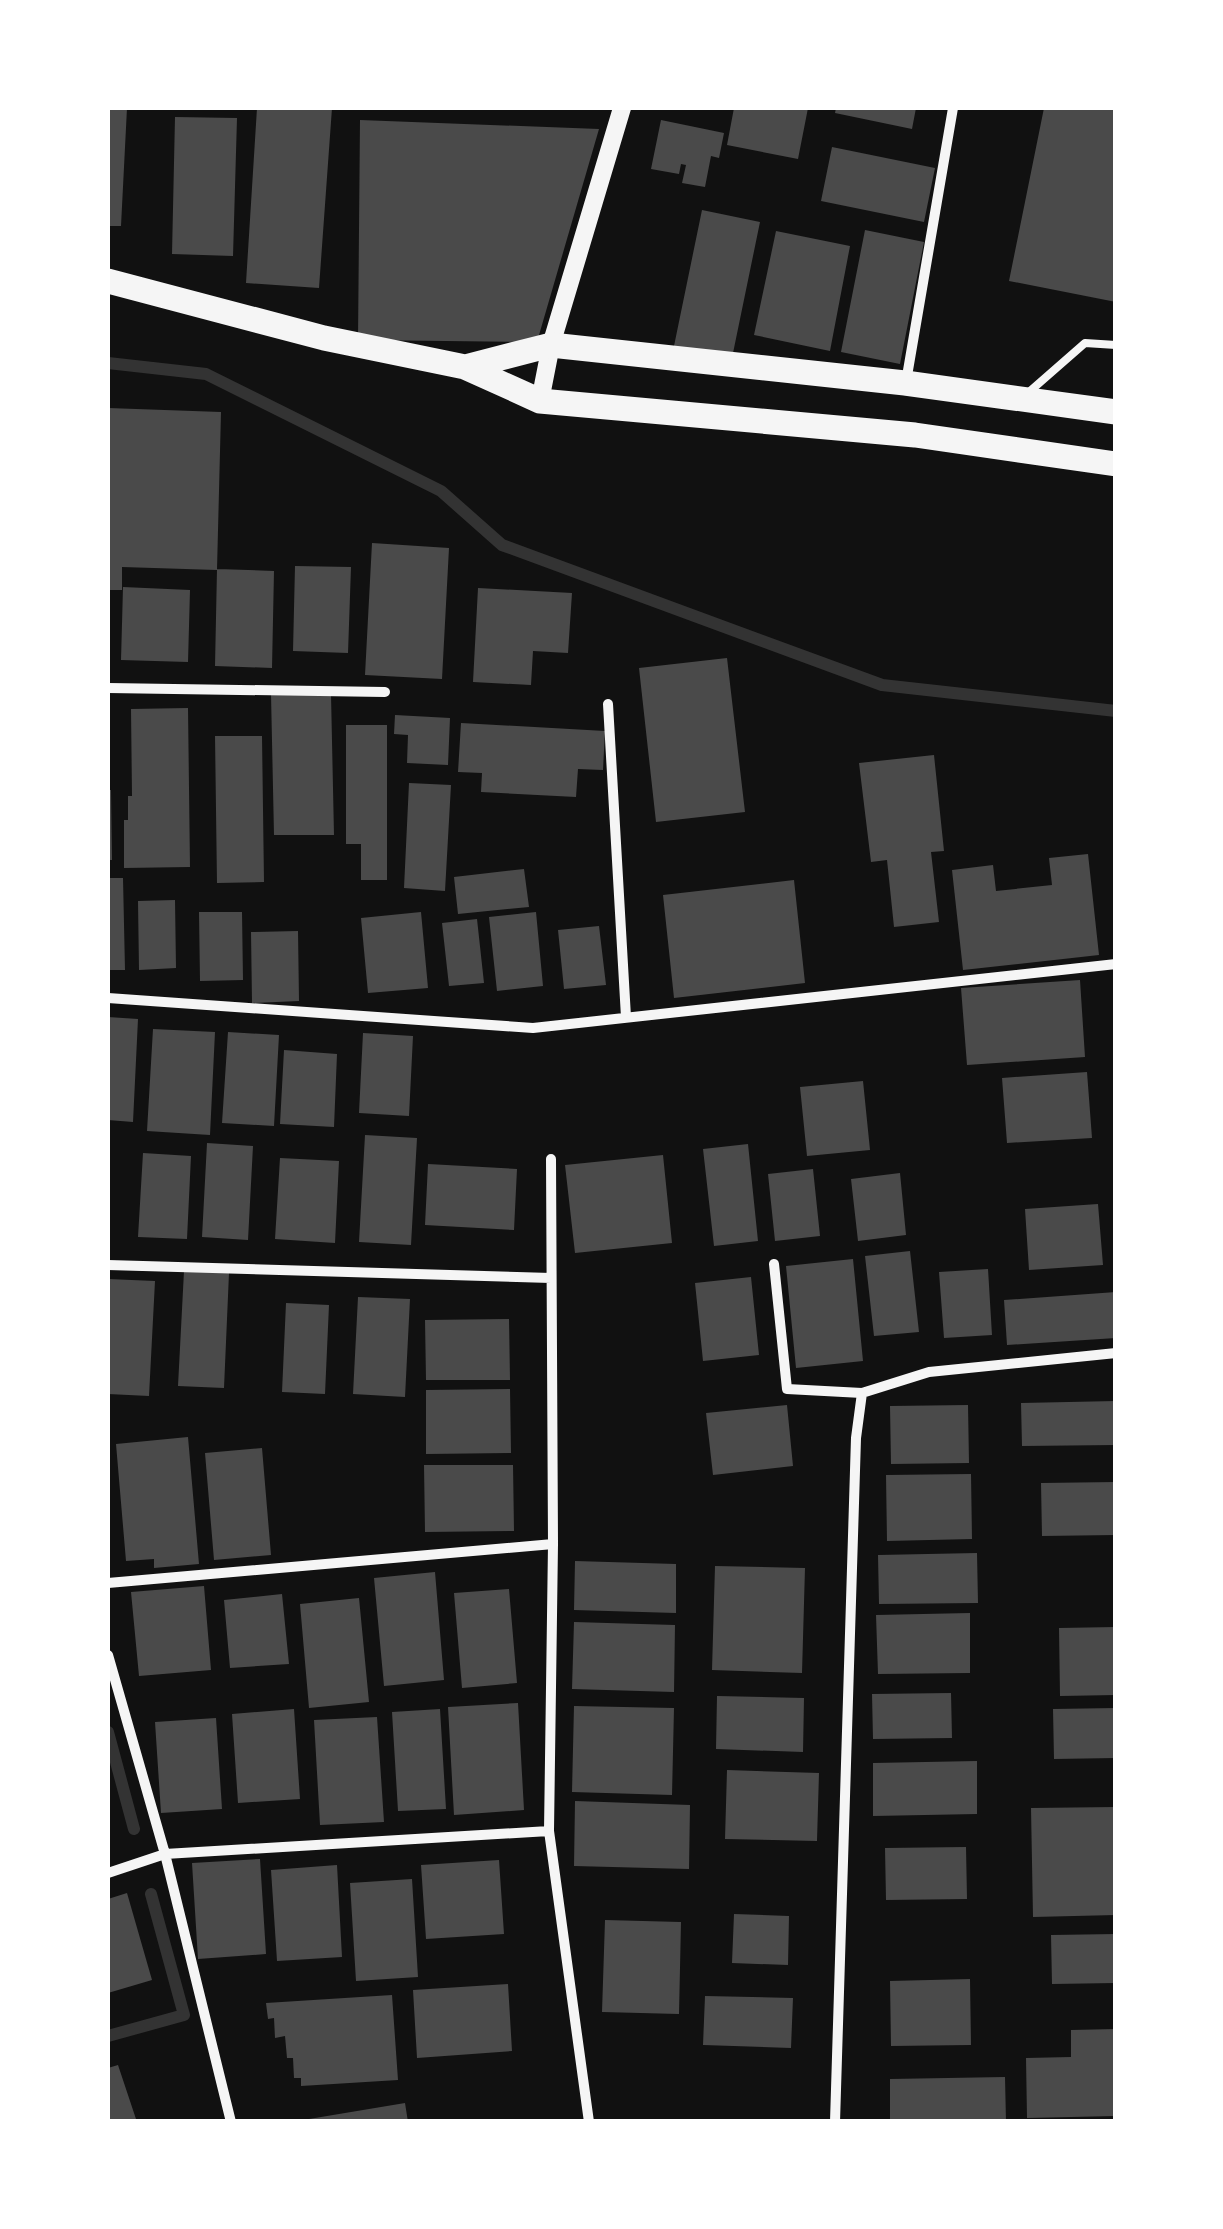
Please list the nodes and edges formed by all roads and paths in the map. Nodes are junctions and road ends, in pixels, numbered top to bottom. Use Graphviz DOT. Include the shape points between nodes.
graph roads {
  1 [pos="622,108"];
  2 [pos="953,108"];
  3 [pos="108,281"];
  4 [pos="551,345"];
  5 [pos="1116,345"];
  6 [pos="465,368"];
  7 [pos="906,383"];
  8 [pos="1022,399"];
  9 [pos="540,401"];
  10 [pos="1116,412"];
  11 [pos="1116,464"];
  12 [pos="108,688"];
  13 [pos="385,692"];
  14 [pos="608,704"];
  15 [pos="1116,964"];
  16 [pos="108,998"];
  17 [pos="626,1018"];
  18 [pos="551,1159"];
  19 [pos="774,1264"];
  20 [pos="108,1265"];
  21 [pos="551,1278"];
  22 [pos="1116,1353"];
  23 [pos="862,1393"];
  24 [pos="553,1544"];
  25 [pos="108,1583"];
  26 [pos="108,1655"];
  27 [pos="549,1831"];
  28 [pos="165,1854"];
  29 [pos="108,1874"];
  30 [pos="231,2122"];
  31 [pos="589,2122"];
  32 [pos="835,2122"];
  1 -- 4 [label="street"];
  2 -- 7 [label="street"];
  3 -- 6 [label="main road"];
  4 -- 6 [label="main road"];
  4 -- 7 [label="main road"];
  4 -- 9 [label="street"];
  5 -- 8 [label="lane" via="1085,344"];
  6 -- 9 [label="main road"];
  7 -- 8 [label="main road"];
  8 -- 10 [label="main road"];
  9 -- 11 [label="main road" via="915,435"];
  12 -- 13 [label="street"];
  14 -- 17 [label="street"];
  15 -- 17 [label="street"];
  16 -- 17 [label="street" via="533,1028"];
  18 -- 21 [label="street"];
  19 -- 23 [label="street" via="787,1388"];
  20 -- 21 [label="street"];
  21 -- 24 [label="street"];
  22 -- 23 [label="street" via="929,1372"];
  23 -- 32 [label="street"];
  24 -- 25 [label="street"];
  24 -- 27 [label="street"];
  26 -- 28 [label="street"];
  27 -- 28 [label="street"];
  27 -- 31 [label="street"];
  28 -- 29 [label="street"];
  28 -- 30 [label="street"];
}
